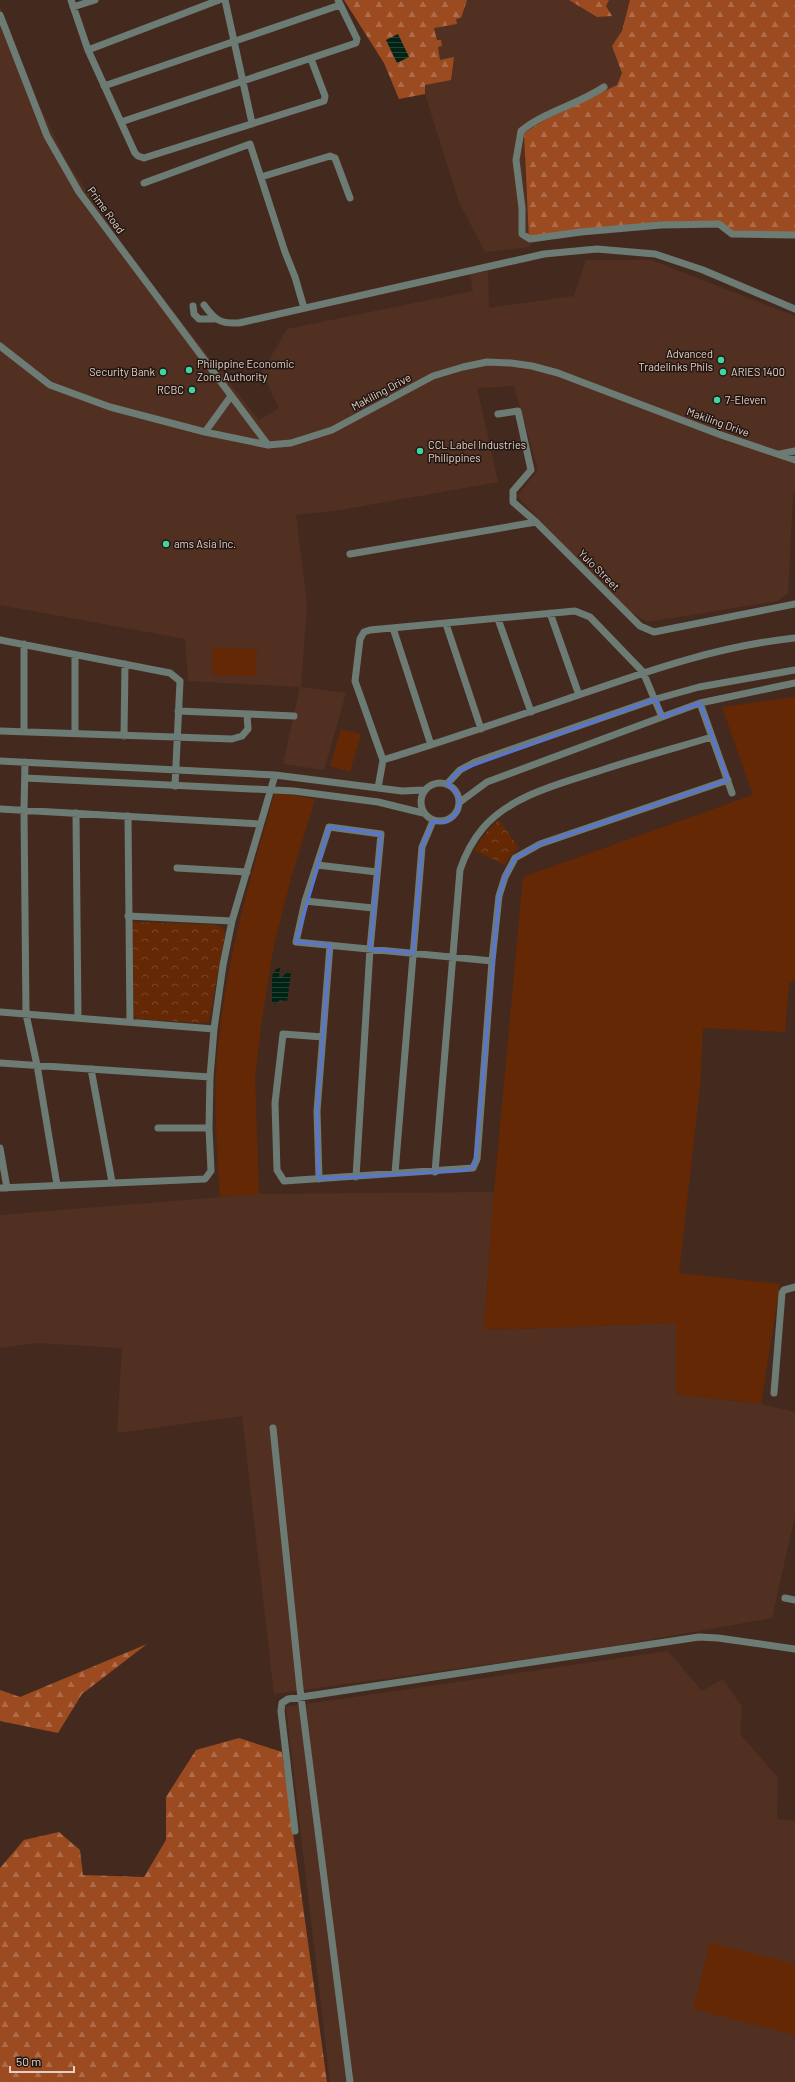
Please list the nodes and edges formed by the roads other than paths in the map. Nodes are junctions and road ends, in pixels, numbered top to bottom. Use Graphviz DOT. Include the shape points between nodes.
graph roads {
  1 [pos="71,0"];
  2 [pos="95,0"];
  3 [pos="226,1"];
  4 [pos="339,2"];
  5 [pos="73,7"];
  6 [pos="0,15"];
  7 [pos="234,40"];
  8 [pos="88,50"];
  9 [pos="310,59"];
  10 [pos="243,81"];
  11 [pos="104,86"];
  12 [pos="604,87"];
  13 [pos="121,122"];
  14 [pos="252,124"];
  15 [pos="261,177"];
  16 [pos="144,183"];
  17 [pos="350,198"];
  18 [pos="795,235"];
  19 [pos="204,305"];
  20 [pos="193,306"];
  21 [pos="304,308"];
  22 [pos="795,309"];
  23 [pos="214,319"];
  24 [pos="0,346"];
  25 [pos="231,396"];
  26 [pos="498,414"];
  27 [pos="205,432"];
  28 [pos="268,445"];
  29 [pos="795,451"];
  30 [pos="780,454"];
  31 [pos="795,460"];
  32 [pos="536,522"];
  33 [pos="350,554"];
  34 [pos="795,604"];
  35 [pos="550,614"];
  36 [pos="498,619"];
  37 [pos="446,624"];
  38 [pos="393,628"];
  39 [pos="795,638"];
  40 [pos="0,640"];
  41 [pos="24,644"];
  42 [pos="75,656"];
  43 [pos="125,664"];
  44 [pos="795,670"];
  45 [pos="643,672"];
  46 [pos="795,683"];
  47 [pos="579,695"];
  48 [pos="656,698"];
  49 [pos="700,703"];
  50 [pos="178,711"];
  51 [pos="531,712"];
  52 [pos="247,714"];
  53 [pos="294,716"];
  54 [pos="662,716"];
  55 [pos="481,729"];
  56 [pos="0,731"];
  57 [pos="24,732"];
  58 [pos="75,733"];
  59 [pos="124,736"];
  60 [pos="177,737"];
  61 [pos="712,737"];
  62 [pos="431,745"];
  63 [pos="383,760"];
  64 [pos="0,761"];
  65 [pos="25,762"];
  66 [pos="176,770"];
  67 [pos="275,775"];
  68 [pos="25,778"];
  69 [pos="728,780"];
  70 [pos="447,784"];
  71 [pos="175,786"];
  72 [pos="378,788"];
  73 [pos="270,789"];
  74 [pos="424,790"];
  75 [pos="732,793"];
  76 [pos="460,802"];
  77 [pos="0,809"];
  78 [pos="24,810"];
  79 [pos="76,813"];
  80 [pos="423,813"];
  81 [pos="128,816"];
  82 [pos="433,821"];
  83 [pos="260,824"];
  84 [pos="317,865"];
  85 [pos="177,868"];
  86 [pos="247,872"];
  87 [pos="377,872"];
  88 [pos="306,901"];
  89 [pos="374,908"];
  90 [pos="128,916"];
  91 [pos="232,920"];
  92 [pos="330,945"];
  93 [pos="370,949"];
  94 [pos="413,953"];
  95 [pos="452,957"];
  96 [pos="492,961"];
  97 [pos="0,1012"];
  98 [pos="26,1014"];
  99 [pos="78,1018"];
  100 [pos="130,1022"];
  101 [pos="214,1028"];
  102 [pos="323,1037"];
  103 [pos="0,1063"];
  104 [pos="37,1065"];
  105 [pos="91,1069"];
  106 [pos="210,1077"];
  107 [pos="158,1128"];
  108 [pos="209,1128"];
  109 [pos="0,1148"];
  110 [pos="435,1172"];
  111 [pos="395,1173"];
  112 [pos="356,1177"];
  113 [pos="318,1179"];
  114 [pos="112,1182"];
  115 [pos="57,1185"];
  116 [pos="3,1188"];
  117 [pos="795,1287"];
  118 [pos="774,1393"];
  119 [pos="273,1428"];
  120 [pos="785,1598"];
  121 [pos="795,1600"];
  122 [pos="795,1649"];
  123 [pos="301,1698"];
  124 [pos="295,1830"];
  125 [pos="350,2082"];
  1 -- 5 [label="street"];
  2 -- 5 [label="street"];
  3 -- 7 [label="street"];
  3 -- 8 [label="street"];
  4 -- 7 [label="street"];
  4 -- 9 [label="street" via="357,39 356,44"];
  5 -- 8 [label="street"];
  6 -- 25 [label="street, Prime Road" via="47,136 79,192"];
  7 -- 10 [label="street"];
  7 -- 11 [label="street"];
  8 -- 11 [label="street"];
  9 -- 10 [label="street"];
  9 -- 14 [label="street" via="326,96 324,101"];
  10 -- 13 [label="street"];
  10 -- 14 [label="street"];
  11 -- 13 [label="street"];
  12 -- 18 [label="street" via="591,96 536,119 521,131 516,160 522,208 522,234 530,239 588,231 719,224 732,234"];
  13 -- 14 [label="street" via="135,153 144,158"];
  15 -- 16 [label="street" via="250,144"];
  15 -- 17 [label="street" via="330,156 335,158"];
  15 -- 21 [label="street"];
  19 -- 23 [label="street"];
  20 -- 23 [label="street" via="194,314 199,319"];
  21 -- 22 [label="street" via="544,254 597,249 655,254 703,270"];
  21 -- 23 [label="street" via="239,323"];
  24 -- 27 [label="street, Makiling Drive" via="50,385 110,407"];
  25 -- 27 [label="street"];
  25 -- 28 [label="street, Prime Road"];
  26 -- 32 [label="street, Yulo Street" via="518,411 531,470 513,491 513,502"];
  27 -- 28 [label="street, Makiling Drive"];
  28 -- 30 [label="street, Makiling Drive" via="291,443 332,430 433,376 487,362 532,366 558,373 721,435"];
  29 -- 30 [label="street, Makiling Drive"];
  30 -- 31 [label="street, Makiling Drive"];
  32 -- 33 [label="street"];
  32 -- 34 [label="street, Yulo Street" via="640,626 654,632"];
  35 -- 36 [label="street"];
  35 -- 45 [label="street" via="575,611 590,617"];
  35 -- 47 [label="street"];
  36 -- 37 [label="street"];
  36 -- 51 [label="street"];
  37 -- 38 [label="street"];
  37 -- 55 [label="street"];
  38 -- 62 [label="street"];
  38 -- 63 [label="street" via="364,632 360,639 355,681"];
  39 -- 45 [label="street" via="704,654"];
  40 -- 41 [label="street"];
  41 -- 42 [label="street"];
  41 -- 57 [label="street"];
  42 -- 43 [label="street"];
  42 -- 58 [label="street"];
  43 -- 50 [label="street" via="170,673 180,680"];
  43 -- 59 [label="street"];
  44 -- 48 [label="street" via="698,687"];
  45 -- 47 [label="street"];
  45 -- 48 [label="street"];
  46 -- 49 [label="street"];
  47 -- 51 [label="street"];
  48 -- 54 [label="street"];
  48 -- 70 [label="street" via="476,762 460,770"];
  49 -- 54 [label="street"];
  49 -- 61 [label="street"];
  50 -- 52 [label="street"];
  50 -- 60 [label="street"];
  51 -- 55 [label="street"];
  52 -- 53 [label="street"];
  52 -- 60 [label="street" via="248,729 242,736 232,739"];
  54 -- 76 [label="street" via="487,782"];
  55 -- 62 [label="street"];
  56 -- 57 [label="street"];
  57 -- 58 [label="street"];
  58 -- 59 [label="street"];
  59 -- 60 [label="street"];
  60 -- 66 [label="street"];
  61 -- 69 [label="street"];
  61 -- 95 [label="street" via="571,780 527,796 499,813 483,828 467,851 460,870"];
  62 -- 63 [label="street"];
  63 -- 72 [label="street"];
  64 -- 65 [label="street"];
  65 -- 66 [label="street"];
  65 -- 68 [label="street"];
  66 -- 67 [label="street"];
  66 -- 71 [label="street"];
  67 -- 72 [label="street"];
  67 -- 73 [label="street"];
  68 -- 71 [label="street"];
  68 -- 78 [label="street"];
  69 -- 75 [label="street"];
  69 -- 96 [label="street" via="540,844 515,858 499,896"];
  70 -- 74 [label="street" via="434,783"];
  70 -- 76 [label="street" via="456,791"];
  71 -- 73 [label="street"];
  72 -- 74 [label="street"];
  73 -- 80 [label="street" via="378,802"];
  73 -- 83 [label="street"];
  74 -- 80 [label="street" via="420,801"];
  76 -- 82 [label="street" via="456,814 446,822"];
  77 -- 78 [label="street"];
  78 -- 79 [label="street"];
  78 -- 98 [label="street"];
  79 -- 81 [label="street"];
  79 -- 99 [label="street"];
  80 -- 82 [label="street"];
  81 -- 83 [label="street"];
  81 -- 90 [label="street"];
  82 -- 94 [label="street" via="422,847"];
  83 -- 86 [label="street"];
  84 -- 87 [label="street"];
  84 -- 87 [label="street" via="328,827 381,834"];
  84 -- 88 [label="street"];
  85 -- 86 [label="street"];
  86 -- 91 [label="street"];
  87 -- 89 [label="street"];
  88 -- 89 [label="street"];
  88 -- 92 [label="street" via="296,942"];
  89 -- 93 [label="street"];
  90 -- 91 [label="street"];
  90 -- 100 [label="street"];
  91 -- 101 [label="street"];
  92 -- 93 [label="street"];
  92 -- 102 [label="street"];
  93 -- 94 [label="street"];
  93 -- 112 [label="street"];
  94 -- 95 [label="street"];
  94 -- 111 [label="street"];
  95 -- 96 [label="street"];
  95 -- 110 [label="street"];
  96 -- 110 [label="street" via="477,1160 473,1168"];
  97 -- 98 [label="street"];
  98 -- 99 [label="street"];
  98 -- 104 [label="street"];
  99 -- 100 [label="street"];
  100 -- 101 [label="street"];
  101 -- 106 [label="street"];
  102 -- 113 [label="street" via="317,1111"];
  102 -- 113 [label="street" via="282,1034 275,1104 277,1170 284,1181"];
  103 -- 104 [label="street"];
  104 -- 105 [label="street"];
  104 -- 115 [label="street"];
  105 -- 106 [label="street"];
  105 -- 114 [label="street"];
  106 -- 108 [label="street"];
  107 -- 108 [label="street"];
  108 -- 114 [label="street" via="211,1171 205,1179"];
  109 -- 116 [label="street"];
  110 -- 111 [label="street"];
  111 -- 112 [label="street"];
  112 -- 113 [label="street"];
  114 -- 115 [label="street"];
  115 -- 116 [label="street"];
  117 -- 118 [label="street" via="782,1293"];
  119 -- 123 [label="street"];
  120 -- 121 [label="street"];
  122 -- 123 [label="street" via="699,1637"];
  123 -- 124 [label="street" via="288,1699 282,1703 281,1712"];
  123 -- 125 [label="street"];
}
